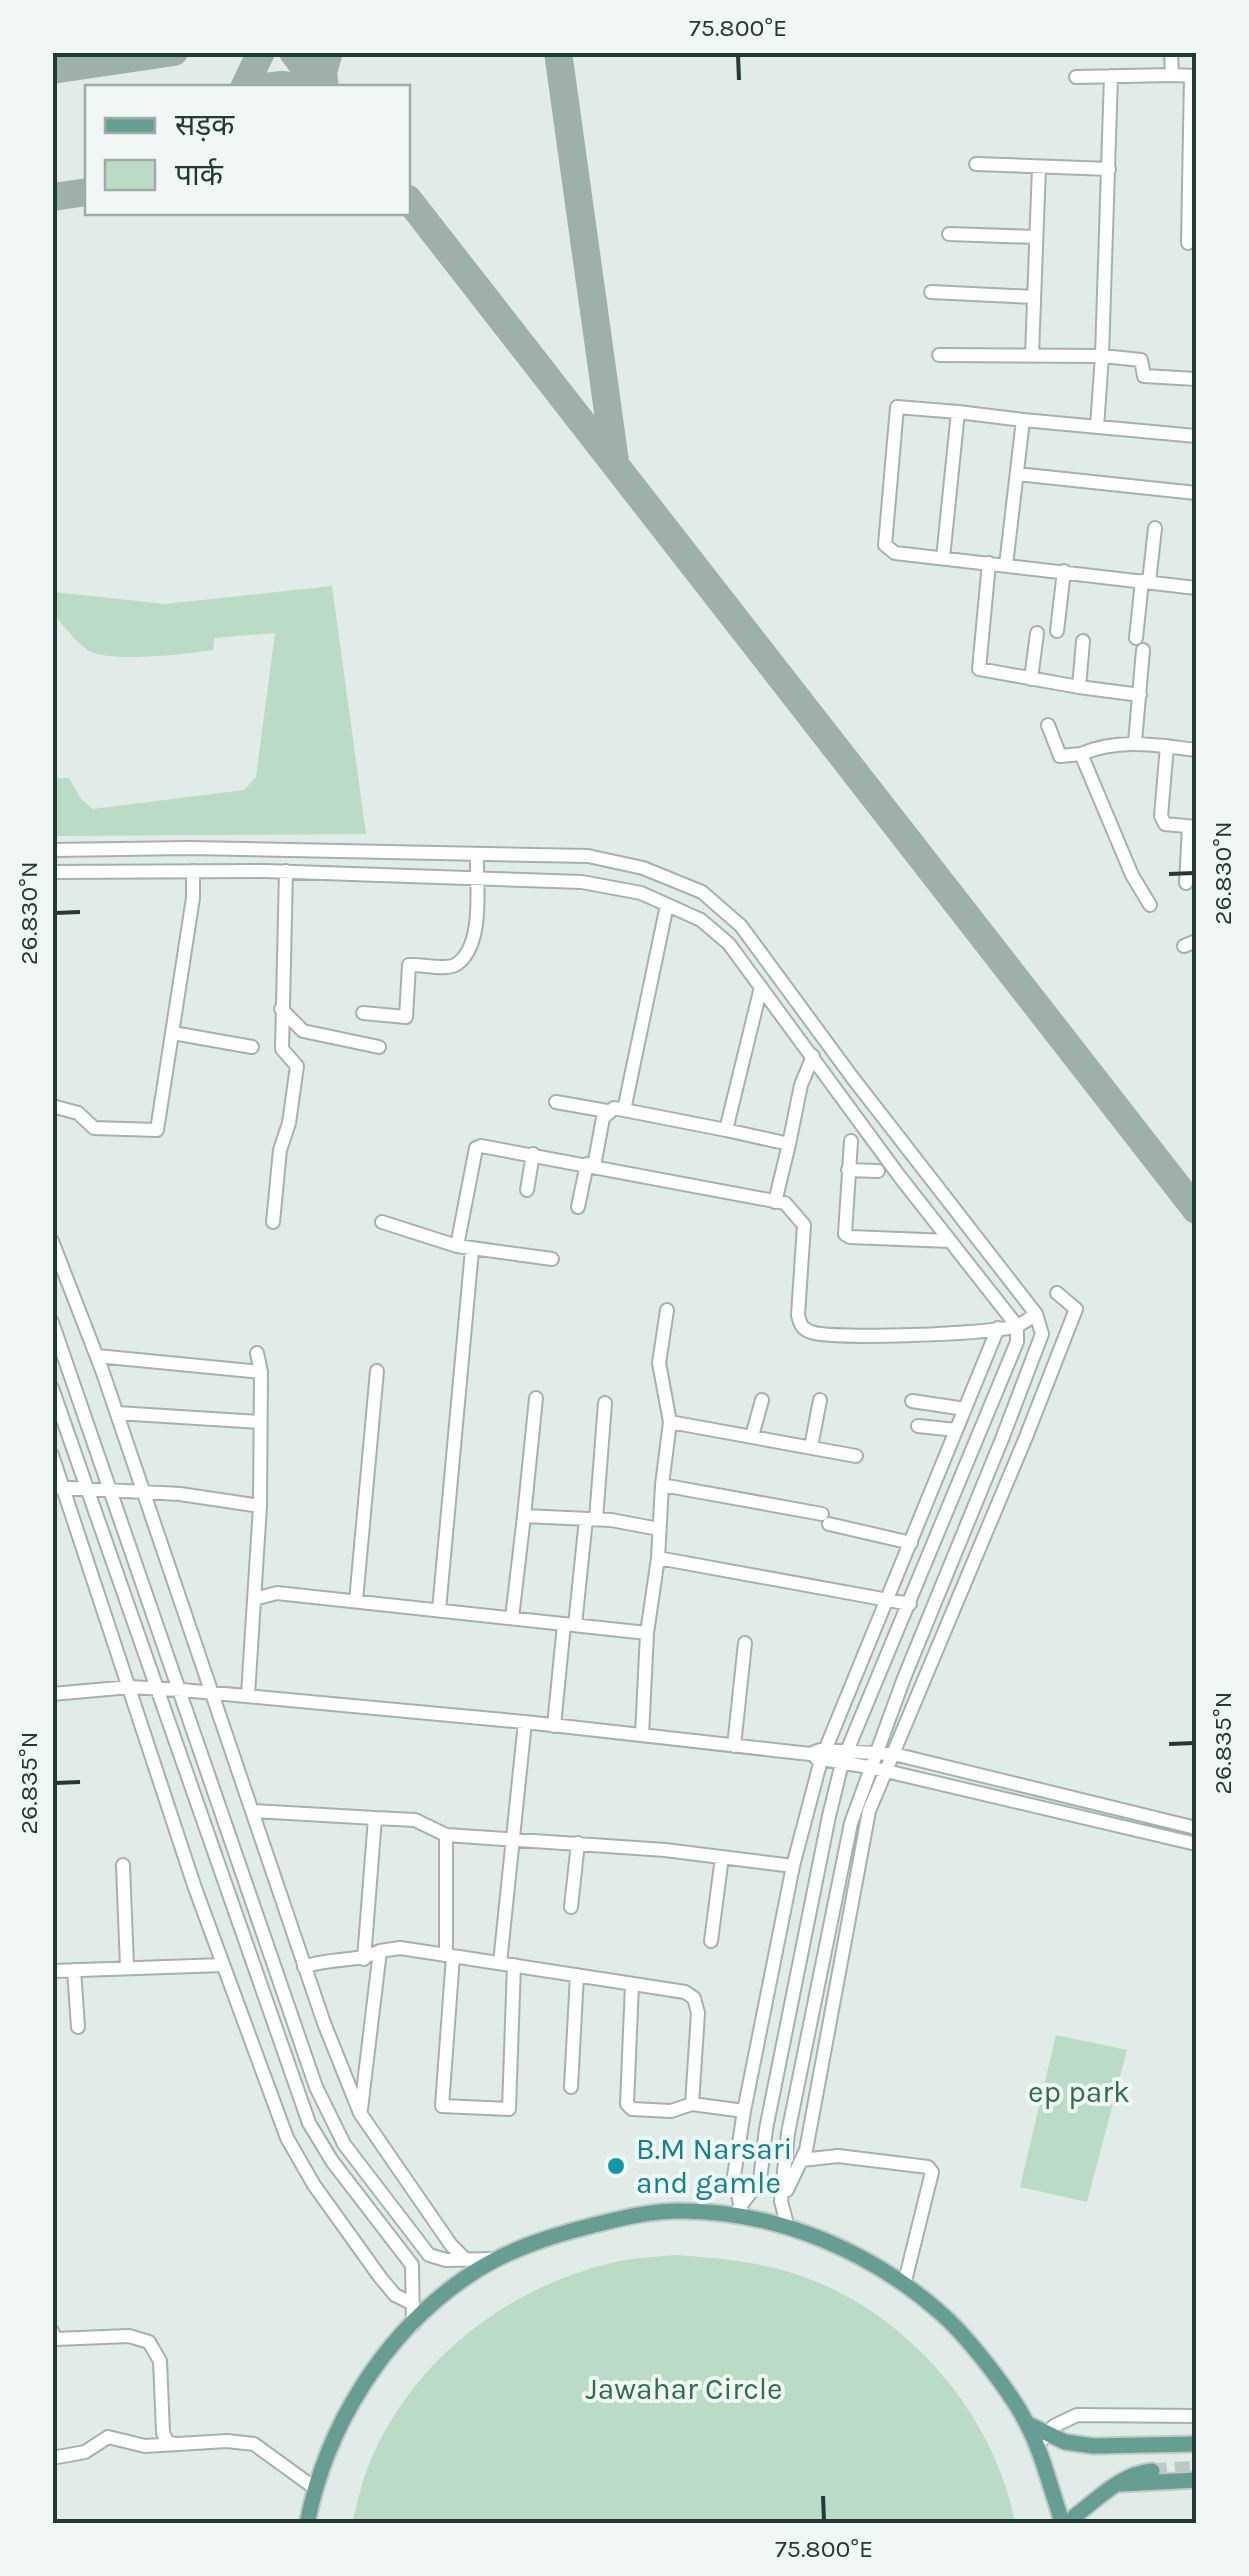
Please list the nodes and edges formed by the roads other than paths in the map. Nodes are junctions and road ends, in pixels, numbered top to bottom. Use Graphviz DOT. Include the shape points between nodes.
graph roads {
  1 [pos="1172,52"];
  2 [pos="1172,75"];
  3 [pos="1111,76"];
  4 [pos="1194,76"];
  5 [pos="1076,77"];
  6 [pos="976,164"];
  7 [pos="1038,167"];
  8 [pos="1109,168"];
  9 [pos="949,234"];
  10 [pos="1036,237"];
  11 [pos="1188,244"];
  12 [pos="930,292"];
  13 [pos="1034,296"];
  14 [pos="939,355"];
  15 [pos="1032,355"];
  16 [pos="1102,356"];
  17 [pos="1196,379"];
  18 [pos="958,412"];
  19 [pos="1023,420"];
  20 [pos="1097,427"];
  21 [pos="1196,436"];
  22 [pos="1017,474"];
  23 [pos="1196,493"];
  24 [pos="1155,528"];
  25 [pos="943,558"];
  26 [pos="988,564"];
  27 [pos="1006,565"];
  28 [pos="1064,572"];
  29 [pos="1145,582"];
  30 [pos="1196,588"];
  31 [pos="1057,631"];
  32 [pos="1037,633"];
  33 [pos="1083,642"];
  34 [pos="1032,679"];
  35 [pos="1078,687"];
  36 [pos="1140,695"];
  37 [pos="1048,725"];
  38 [pos="1136,742"];
  39 [pos="1167,746"];
  40 [pos="1196,750"];
  41 [pos="1080,754"];
  42 [pos="1193,827"];
  43 [pos="52,850"];
  44 [pos="294,851"];
  45 [pos="476,855"];
  46 [pos="193,871"];
  47 [pos="52,872"];
  48 [pos="290,872"];
  49 [pos="476,879"];
  50 [pos="1186,882"];
  51 [pos="667,905"];
  52 [pos="1150,905"];
  53 [pos="761,987"];
  54 [pos="282,1010"];
  55 [pos="364,1013"];
  56 [pos="173,1033"];
  57 [pos="252,1047"];
  58 [pos="380,1048"];
  59 [pos="813,1056"];
  60 [pos="556,1102"];
  61 [pos="52,1106"];
  62 [pos="624,1110"];
  63 [pos="607,1111"];
  64 [pos="726,1130"];
  65 [pos="851,1141"];
  66 [pos="789,1144"];
  67 [pos="532,1154"];
  68 [pos="590,1165"];
  69 [pos="848,1170"];
  70 [pos="878,1171"];
  71 [pos="527,1190"];
  72 [pos="776,1202"];
  73 [pos="578,1207"];
  74 [pos="273,1222"];
  75 [pos="382,1222"];
  76 [pos="52,1241"];
  77 [pos="950,1241"];
  78 [pos="456,1246"];
  79 [pos="472,1250"];
  80 [pos="552,1259"];
  81 [pos="1057,1293"];
  82 [pos="667,1310"];
  83 [pos="1036,1314"];
  84 [pos="52,1322"];
  85 [pos="1017,1326"];
  86 [pos="998,1328"];
  87 [pos="257,1353"];
  88 [pos="97,1356"];
  89 [pos="261,1372"];
  90 [pos="377,1372"];
  91 [pos="52,1388"];
  92 [pos="536,1398"];
  93 [pos="762,1400"];
  94 [pos="820,1400"];
  95 [pos="912,1401"];
  96 [pos="605,1403"];
  97 [pos="965,1408"];
  98 [pos="117,1413"];
  99 [pos="260,1422"];
  100 [pos="670,1422"];
  101 [pos="918,1426"];
  102 [pos="956,1430"];
  103 [pos="752,1436"];
  104 [pos="811,1448"];
  105 [pos="52,1455"];
  106 [pos="856,1456"];
  107 [pos="662,1485"];
  108 [pos="59,1488"];
  109 [pos="89,1488"];
  110 [pos="112,1488"];
  111 [pos="144,1492"];
  112 [pos="260,1506"];
  113 [pos="524,1516"];
  114 [pos="591,1519"];
  115 [pos="659,1529"];
  116 [pos="911,1542"];
  117 [pos="658,1558"];
  118 [pos="254,1598"];
  119 [pos="887,1600"];
  120 [pos="356,1601"];
  121 [pos="910,1604"];
  122 [pos="439,1610"];
  123 [pos="512,1618"];
  124 [pos="570,1625"];
  125 [pos="646,1633"];
  126 [pos="745,1642"];
  127 [pos="130,1687"];
  128 [pos="154,1688"];
  129 [pos="182,1690"];
  130 [pos="212,1692"];
  131 [pos="52,1694"];
  132 [pos="248,1695"];
  133 [pos="525,1722"];
  134 [pos="554,1726"];
  135 [pos="642,1734"];
  136 [pos="734,1746"];
  137 [pos="874,1752"];
  138 [pos="894,1754"];
  139 [pos="818,1755"];
  140 [pos="844,1757"];
  141 [pos="869,1768"];
  142 [pos="886,1772"];
  143 [pos="253,1811"];
  144 [pos="374,1818"];
  145 [pos="1196,1828"];
  146 [pos="446,1835"];
  147 [pos="513,1838"];
  148 [pos="578,1844"];
  149 [pos="1196,1844"];
  150 [pos="722,1857"];
  151 [pos="123,1866"];
  152 [pos="792,1866"];
  153 [pos="570,1907"];
  154 [pos="711,1941"];
  155 [pos="380,1951"];
  156 [pos="450,1956"];
  157 [pos="364,1959"];
  158 [pos="507,1964"];
  159 [pos="223,1965"];
  160 [pos="304,1966"];
  161 [pos="127,1968"];
  162 [pos="74,1970"];
  163 [pos="52,1971"];
  164 [pos="577,1975"];
  165 [pos="632,1984"];
  166 [pos="78,2026"];
  167 [pos="570,2086"];
  168 [pos="692,2104"];
  169 [pos="744,2111"];
  170 [pos="360,2113"];
  171 [pos="802,2160"];
  172 [pos="782,2201"];
  173 [pos="737,2212"];
  174 [pos="788,2228"];
  175 [pos="501,2258"];
  176 [pos="466,2260"];
  177 [pos="904,2285"];
  178 [pos="413,2304"];
  179 [pos="412,2325"];
  180 [pos="52,2331"];
  181 [pos="1196,2416"];
  182 [pos="1028,2424"];
  183 [pos="1048,2434"];
  184 [pos="174,2444"];
  185 [pos="1196,2444"];
  186 [pos="1036,2447"];
  187 [pos="52,2458"];
  188 [pos="1152,2471"];
  189 [pos="1196,2480"];
  190 [pos="1116,2484"];
  191 [pos="316,2489"];
  192 [pos="307,2524"];
  193 [pos="1063,2524"];
  194 [pos="1073,2524"];
  1 -- 2 [label="street"];
  2 -- 3 [label="street"];
  2 -- 4 [label="street"];
  3 -- 5 [label="street"];
  3 -- 8 [label="street"];
  4 -- 11 [label="street"];
  6 -- 7 [label="street"];
  7 -- 8 [label="street"];
  7 -- 10 [label="street"];
  8 -- 16 [label="street"];
  9 -- 10 [label="street"];
  10 -- 13 [label="street"];
  12 -- 13 [label="street"];
  13 -- 15 [label="street"];
  14 -- 15 [label="street"];
  15 -- 16 [label="street"];
  16 -- 17 [label="street" via="1141,360 1144,376"];
  16 -- 20 [label="street"];
  18 -- 19 [label="street"];
  18 -- 25 [label="street"];
  18 -- 25 [label="street" via="896,407 885,545 895,553"];
  19 -- 20 [label="street"];
  19 -- 22 [label="street"];
  20 -- 21 [label="street"];
  22 -- 23 [label="street"];
  22 -- 27 [label="street"];
  24 -- 29 [label="street"];
  25 -- 26 [label="street"];
  26 -- 27 [label="street"];
  26 -- 34 [label="street" via="979,669"];
  27 -- 28 [label="street"];
  28 -- 29 [label="street"];
  28 -- 31 [label="street"];
  29 -- 30 [label="street"];
  29 -- 36 [label="street"];
  32 -- 34 [label="street"];
  33 -- 35 [label="street"];
  34 -- 35 [label="street"];
  35 -- 36 [label="street"];
  36 -- 38 [label="street"];
  37 -- 41 [label="street" via="1060,756"];
  38 -- 39 [label="street"];
  38 -- 41 [label="street"];
  39 -- 40 [label="street"];
  39 -- 42 [label="street" via="1161,816 1165,824"];
  41 -- 52 [label="street"];
  42 -- 50 [label="street"];
  43 -- 44 [label="street"];
  44 -- 45 [label="street"];
  44 -- 48 [label="street"];
  45 -- 49 [label="street"];
  45 -- 83 [label="street" via="588,856 643,868 702,892 740,926"];
  46 -- 47 [label="street"];
  46 -- 48 [label="street"];
  46 -- 56 [label="street"];
  48 -- 49 [label="street"];
  48 -- 54 [label="street"];
  49 -- 51 [label="street" via="582,882"];
  49 -- 55 [label="street" via="478,925 460,961 409,965 406,1018"];
  51 -- 53 [label="street" via="715,932"];
  51 -- 62 [label="street"];
  53 -- 59 [label="street"];
  53 -- 64 [label="street"];
  54 -- 58 [label="street" via="302,1031"];
  54 -- 74 [label="street" via="282,1048 297,1066"];
  56 -- 57 [label="street"];
  56 -- 61 [label="street" via="157,1130 94,1128"];
  59 -- 66 [label="street"];
  59 -- 77 [label="street"];
  60 -- 63 [label="street"];
  62 -- 63 [label="street"];
  62 -- 64 [label="street"];
  63 -- 68 [label="street"];
  64 -- 66 [label="street"];
  65 -- 69 [label="street"];
  66 -- 72 [label="street"];
  67 -- 68 [label="street"];
  67 -- 71 [label="street"];
  67 -- 78 [label="street" via="476,1148"];
  68 -- 72 [label="street"];
  68 -- 73 [label="street"];
  69 -- 70 [label="street"];
  69 -- 77 [label="street" via="844,1227 850,1238"];
  72 -- 86 [label="street" via="785,1202 804,1225 798,1315 811,1332 890,1336"];
  75 -- 78 [label="street"];
  76 -- 88 [label="street"];
  77 -- 85 [label="street"];
  78 -- 79 [label="street"];
  79 -- 80 [label="street"];
  79 -- 122 [label="street"];
  81 -- 138 [label="street" via="1076,1309"];
  82 -- 100 [label="street" via="659,1363"];
  83 -- 85 [label="street"];
  83 -- 137 [label="street" via="1042,1334"];
  84 -- 110 [label="street"];
  85 -- 86 [label="street"];
  85 -- 121 [label="street" via="1017,1342"];
  86 -- 97 [label="street"];
  87 -- 89 [label="street"];
  88 -- 89 [label="street"];
  88 -- 98 [label="street"];
  89 -- 99 [label="street"];
  90 -- 120 [label="street"];
  91 -- 109 [label="street"];
  92 -- 113 [label="street"];
  93 -- 103 [label="street"];
  94 -- 104 [label="street"];
  95 -- 97 [label="street"];
  96 -- 114 [label="street"];
  97 -- 102 [label="street"];
  98 -- 99 [label="street"];
  98 -- 111 [label="street"];
  99 -- 112 [label="street"];
  100 -- 103 [label="street"];
  100 -- 107 [label="street"];
  101 -- 102 [label="street"];
  102 -- 116 [label="street"];
  103 -- 104 [label="street"];
  104 -- 106 [label="street"];
  105 -- 108 [label="street"];
  107 -- 115 [label="street"];
  107 -- 116 [label="street"];
  108 -- 109 [label="street"];
  108 -- 127 [label="street"];
  109 -- 110 [label="street"];
  109 -- 128 [label="street"];
  110 -- 111 [label="street"];
  110 -- 129 [label="street"];
  111 -- 112 [label="street"];
  111 -- 130 [label="street"];
  112 -- 118 [label="street"];
  113 -- 114 [label="street"];
  113 -- 123 [label="street"];
  114 -- 115 [label="street"];
  114 -- 124 [label="street"];
  115 -- 117 [label="street"];
  116 -- 119 [label="street"];
  117 -- 119 [label="street"];
  117 -- 125 [label="street"];
  118 -- 120 [label="street"];
  118 -- 132 [label="street"];
  119 -- 121 [label="street"];
  119 -- 139 [label="street"];
  120 -- 122 [label="street"];
  121 -- 140 [label="street"];
  122 -- 123 [label="street"];
  123 -- 124 [label="street"];
  124 -- 125 [label="street"];
  124 -- 134 [label="street"];
  125 -- 135 [label="street"];
  126 -- 136 [label="street"];
  127 -- 128 [label="street"];
  127 -- 131 [label="street"];
  127 -- 159 [label="street"];
  128 -- 129 [label="street"];
  128 -- 178 [label="street" via="309,2123 412,2266"];
  129 -- 130 [label="street"];
  129 -- 176 [label="street" via="316,2086 344,2144 430,2255"];
  130 -- 132 [label="street"];
  130 -- 143 [label="street"];
  132 -- 133 [label="street"];
  133 -- 134 [label="street"];
  133 -- 147 [label="street"];
  134 -- 135 [label="street"];
  135 -- 136 [label="street"];
  136 -- 139 [label="street"];
  137 -- 138 [label="street"];
  137 -- 140 [label="street"];
  137 -- 141 [label="street"];
  138 -- 142 [label="street"];
  138 -- 145 [label="street"];
  139 -- 140 [label="street"];
  139 -- 152 [label="street"];
  140 -- 141 [label="street"];
  140 -- 173 [label="street" via="760,2180"];
  141 -- 142 [label="street"];
  141 -- 172 [label="street" via="828,1928 788,2132"];
  142 -- 149 [label="street"];
  142 -- 171 [label="street" via="869,1811"];
  143 -- 144 [label="street"];
  143 -- 160 [label="street"];
  144 -- 146 [label="street" via="416,1820"];
  144 -- 157 [label="street"];
  146 -- 147 [label="street"];
  146 -- 156 [label="street"];
  147 -- 148 [label="street"];
  147 -- 158 [label="street"];
  148 -- 150 [label="street"];
  148 -- 153 [label="street"];
  150 -- 152 [label="street"];
  150 -- 154 [label="street"];
  151 -- 161 [label="street"];
  152 -- 169 [label="street"];
  155 -- 156 [label="street"];
  155 -- 157 [label="street"];
  155 -- 170 [label="street"];
  156 -- 158 [label="street"];
  156 -- 158 [label="street" via="442,2106 509,2110"];
  157 -- 160 [label="street"];
  158 -- 164 [label="street"];
  159 -- 161 [label="street"];
  159 -- 178 [label="street" via="286,2138 380,2277"];
  160 -- 170 [label="street"];
  161 -- 162 [label="street"];
  162 -- 163 [label="street"];
  162 -- 166 [label="street"];
  164 -- 165 [label="street"];
  164 -- 167 [label="street"];
  165 -- 168 [label="street" via="694,1998"];
  165 -- 168 [label="street" via="628,2104 671,2111"];
  168 -- 169 [label="street"];
  169 -- 173 [label="street" via="734,2176"];
  170 -- 176 [label="street"];
  171 -- 172 [label="street"];
  171 -- 177 [label="street" via="838,2156 928,2167"];
  172 -- 174 [label="street"];
  173 -- 174 [label="main road"];
  173 -- 175 [label="main road" via="625,2217 540,2239"];
  174 -- 177 [label="main road" via="823,2239"];
  175 -- 176 [label="street"];
  175 -- 179 [label="main road" via="458,2283"];
  177 -- 182 [label="main road" via="946,2318"];
  178 -- 179 [label="street"];
  179 -- 191 [label="main road" via="358,2390"];
  180 -- 184 [label="street" via="55,2339 129,2336 150,2342 160,2362 163,2432"];
  181 -- 183 [label="street" via="1078,2414"];
  182 -- 183 [label="main road"];
  182 -- 186 [label="main road"];
  183 -- 185 [label="main road" via="1092,2446"];
  183 -- 186 [label="street"];
  184 -- 187 [label="street" via="145,2446 108,2436 85,2452"];
  184 -- 191 [label="street" via="254,2444"];
  186 -- 193 [label="main road"];
  188 -- 190 [label="main road"];
  189 -- 190 [label="main road"];
  190 -- 194 [label="main road"];
  191 -- 192 [label="main road"];
}
